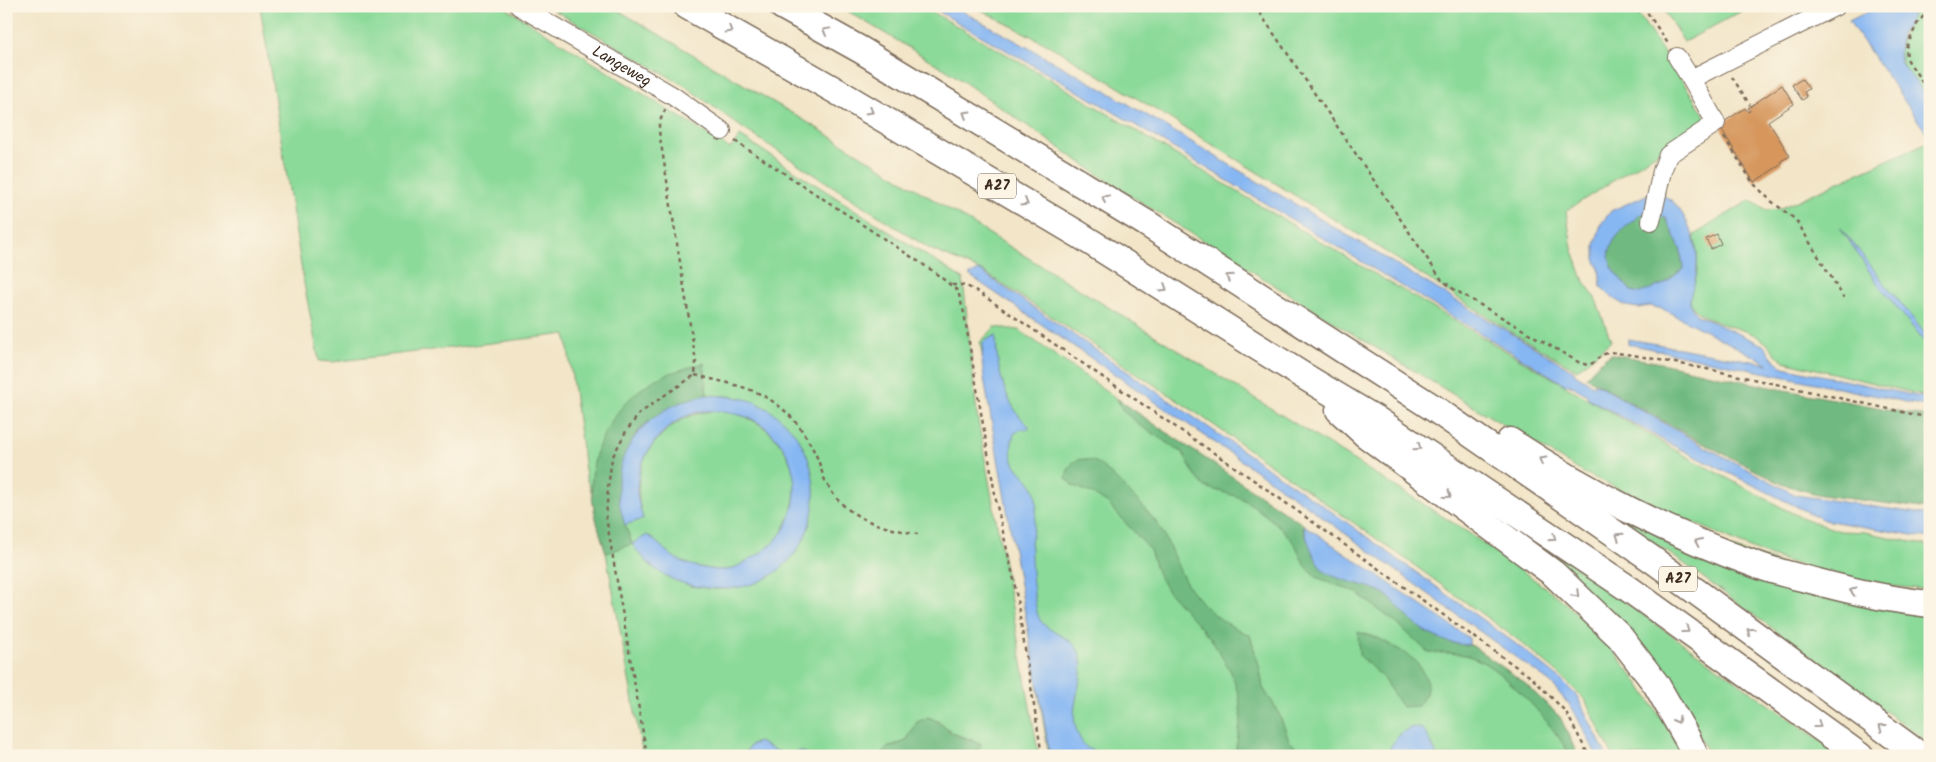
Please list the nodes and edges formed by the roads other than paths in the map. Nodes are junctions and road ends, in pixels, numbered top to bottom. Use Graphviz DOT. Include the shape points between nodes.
graph roads {
  1 [pos="519,6"];
  2 [pos="687,6"];
  3 [pos="782,6"];
  4 [pos="1836,6"];
  5 [pos="1677,57"];
  6 [pos="1691,79"];
  7 [pos="722,131"];
  8 [pos="1651,221"];
  9 [pos="1146,224"];
  10 [pos="1302,375"];
  11 [pos="1930,604"];
  12 [pos="1695,756"];
  13 [pos="1860,756"];
  14 [pos="1921,756"];
  1 -- 7 [label="street, Langeweg" via="673,96"];
  2 -- 10 [label="highway, A27, one-way" via="1078,234"];
  9 -- 3 [label="highway, A27, one-way" via="861,50"];
  4 -- 6 [label="street"];
  5 -- 6 [label="street"];
  6 -- 8 [label="street" via="1716,123 1668,155"];
  11 -- 9 [label="highway, A27, one-way" via="1853,591 1762,567 1643,515 1584,486 1515,444 1218,248"];
  14 -- 9 [label="highway, A27, one-way" via="1653,560 1440,412"];
  10 -- 12 [label="highway, A27, one-way" via="1365,434 1554,574 1620,637 1656,684"];
  10 -- 13 [label="highway, A27, one-way" via="1377,420 1629,589"];
}
